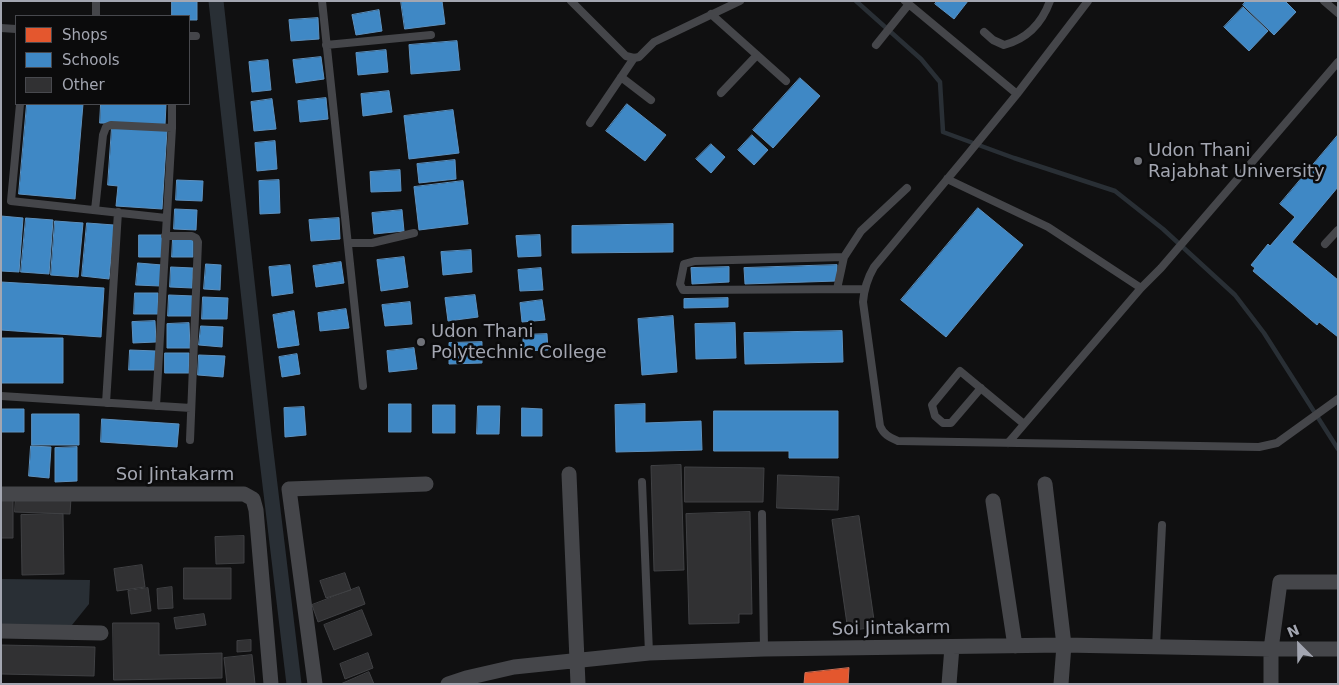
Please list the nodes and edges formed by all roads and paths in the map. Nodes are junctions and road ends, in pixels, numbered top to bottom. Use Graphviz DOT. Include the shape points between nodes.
graph roads {
  1 [pos="96,1"];
  2 [pos="322,1"];
  3 [pos="571,1"];
  4 [pos="740,1"];
  5 [pos="1050,1"];
  6 [pos="1088,1"];
  7 [pos="1324,1"];
  8 [pos="907,3"];
  9 [pos="1338,13"];
  10 [pos="711,14"];
  11 [pos="96,15"];
  12 [pos="1,28"];
  13 [pos="15,28"];
  14 [pos="984,32"];
  15 [pos="432,35"];
  16 [pos="326,45"];
  17 [pos="876,45"];
  18 [pos="757,55"];
  19 [pos="634,58"];
  20 [pos="1338,62"];
  21 [pos="621,77"];
  22 [pos="786,80"];
  23 [pos="721,92"];
  24 [pos="1017,94"];
  25 [pos="651,100"];
  26 [pos="20,105"];
  27 [pos="172,105"];
  28 [pos="590,123"];
  29 [pos="172,128"];
  30 [pos="947,179"];
  31 [pos="907,188"];
  32 [pos="1,200"];
  33 [pos="11,201"];
  34 [pos="95,210"];
  35 [pos="118,212"];
  36 [pos="166,218"];
  37 [pos="1338,230"];
  38 [pos="414,233"];
  39 [pos="165,236"];
  40 [pos="348,244"];
  41 [pos="1325,244"];
  42 [pos="844,257"];
  43 [pos="1142,288"];
  44 [pos="864,289"];
  45 [pos="837,290"];
  46 [pos="363,386"];
  47 [pos="981,388"];
  48 [pos="1,396"];
  49 [pos="1338,399"];
  50 [pos="106,403"];
  51 [pos="156,406"];
  52 [pos="191,408"];
  53 [pos="1024,424"];
  54 [pos="190,440"];
  55 [pos="1008,443"];
  56 [pos="569,474"];
  57 [pos="642,482"];
  58 [pos="426,484"];
  59 [pos="1045,484"];
  60 [pos="1,494"];
  61 [pos="993,501"];
  62 [pos="762,514"];
  63 [pos="1162,525"];
  64 [pos="1338,582"];
  65 [pos="1,630"];
  66 [pos="101,633"];
  67 [pos="1064,645"];
  68 [pos="952,646"];
  69 [pos="1016,646"];
  70 [pos="1156,647"];
  71 [pos="764,649"];
  72 [pos="1338,649"];
  73 [pos="1271,650"];
  74 [pos="649,653"];
  75 [pos="576,661"];
  76 [pos="271,684"];
  77 [pos="315,684"];
  78 [pos="448,684"];
  79 [pos="578,684"];
  80 [pos="949,684"];
  81 [pos="1061,684"];
  82 [pos="1271,684"];
  1 -- 11 [label="lane"];
  2 -- 16 [label="lane"];
  3 -- 19 [label="lane" via="626,56"];
  4 -- 10 [label="lane"];
  5 -- 14 [label="lane" via="1041,22 1013,43 1004,45"];
  6 -- 24 [label="lane"];
  7 -- 9 [label="lane"];
  8 -- 17 [label="lane"];
  8 -- 24 [label="lane"];
  10 -- 18 [label="lane"];
  10 -- 19 [label="lane" via="654,42"];
  12 -- 13 [label="lane"];
  15 -- 16 [label="lane"];
  16 -- 40 [label="lane"];
  18 -- 22 [label="lane"];
  18 -- 23 [label="lane"];
  19 -- 21 [label="lane"];
  20 -- 43 [label="lane"];
  21 -- 25 [label="lane"];
  21 -- 28 [label="lane"];
  24 -- 30 [label="lane"];
  26 -- 33 [label="lane"];
  27 -- 29 [label="lane"];
  29 -- 34 [label="lane" via="106,127"];
  29 -- 36 [label="lane"];
  30 -- 43 [label="lane" via="1048,227"];
  30 -- 44 [label="lane" via="874,267"];
  31 -- 42 [label="lane" via="861,231"];
  32 -- 33 [label="lane"];
  33 -- 34 [label="lane"];
  34 -- 35 [label="lane"];
  35 -- 36 [label="lane"];
  35 -- 50 [label="lane"];
  36 -- 39 [label="lane"];
  37 -- 41 [label="lane"];
  38 -- 40 [label="lane" via="372,243"];
  39 -- 51 [label="lane"];
  39 -- 52 [label="lane" via="192,236 198,242"];
  40 -- 46 [label="lane"];
  42 -- 45 [label="lane"];
  42 -- 45 [label="lane" via="695,261 684,264 680,284 683,290"];
  43 -- 53 [label="lane"];
  44 -- 45 [label="lane"];
  44 -- 55 [label="lane" via="863,302 883,433 898,441"];
  47 -- 47 [label="lane" via="960,371 932,405 935,416 943,423 951,423"];
  47 -- 53 [label="lane"];
  48 -- 50 [label="lane"];
  49 -- 55 [label="lane" via="1277,443 1259,447"];
  50 -- 51 [label="lane"];
  51 -- 52 [label="lane"];
  52 -- 54 [label="lane"];
  53 -- 55 [label="lane"];
  56 -- 75 [label="street"];
  57 -- 74 [label="lane"];
  58 -- 77 [label="street" via="289,489"];
  59 -- 67 [label="street"];
  60 -- 76 [label="street, Soi Jintakarm" via="244,494 252,499 256,510"];
  61 -- 69 [label="street"];
  62 -- 71 [label="lane"];
  63 -- 70 [label="lane"];
  64 -- 73 [label="street" via="1280,582"];
  65 -- 66 [label="street"];
  67 -- 69 [label="street, Soi Jintakarm"];
  67 -- 70 [label="street, Soi Jintakarm"];
  67 -- 81 [label="street"];
  68 -- 69 [label="street, Soi Jintakarm"];
  68 -- 71 [label="street, Soi Jintakarm"];
  68 -- 80 [label="street"];
  70 -- 73 [label="street, Soi Jintakarm"];
  71 -- 74 [label="street, Soi Jintakarm"];
  72 -- 73 [label="street, Soi Jintakarm"];
  73 -- 82 [label="street"];
  74 -- 75 [label="street, Soi Jintakarm"];
  75 -- 78 [label="street, Soi Jintakarm" via="514,667"];
  75 -- 79 [label="street"];
}
